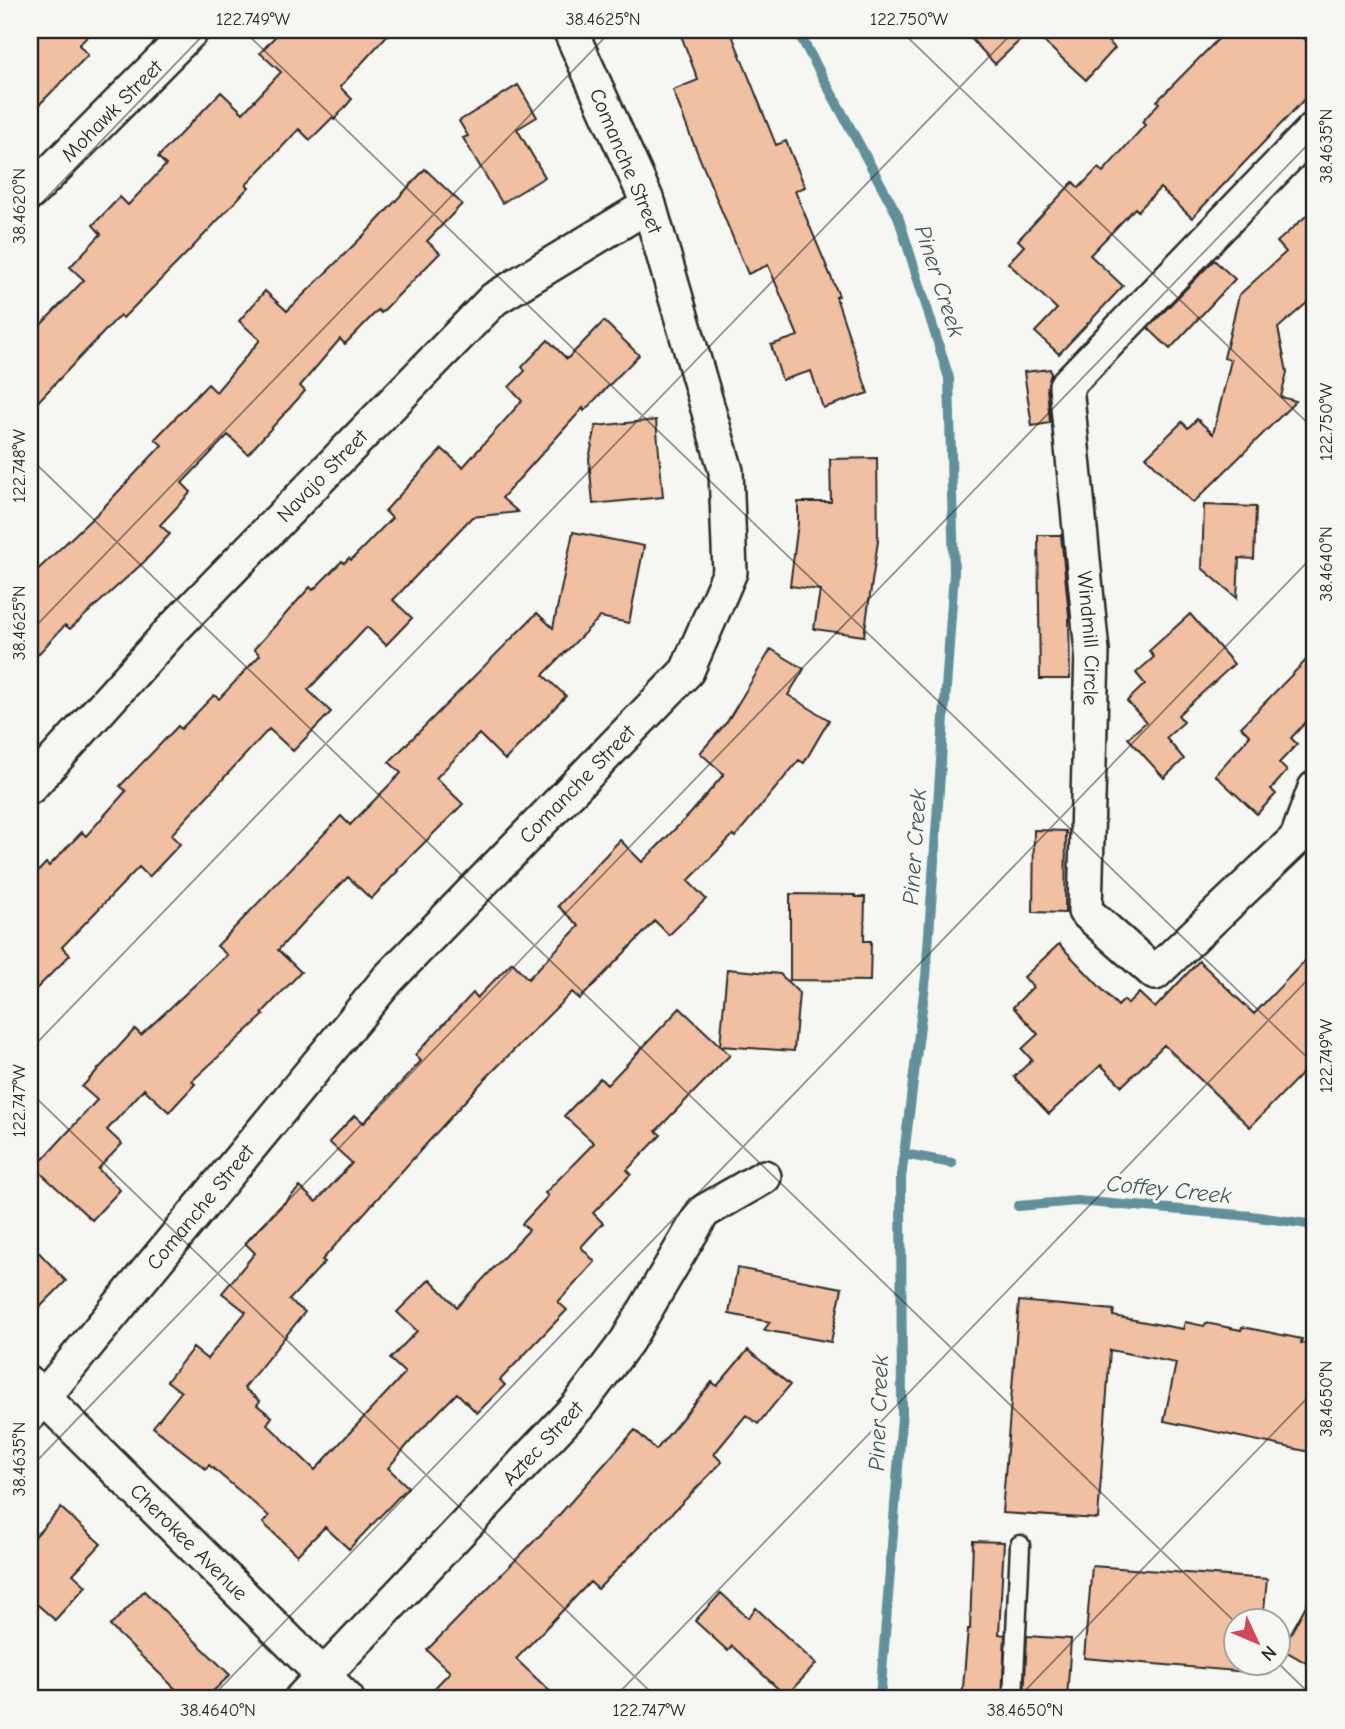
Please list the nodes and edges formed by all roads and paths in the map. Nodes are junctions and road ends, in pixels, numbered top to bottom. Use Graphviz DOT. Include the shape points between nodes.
graph roads {
  1 [pos="192,30"];
  2 [pos="570,30"];
  3 [pos="1315,128"];
  4 [pos="30,193"];
  5 [pos="649,205"];
  6 [pos="30,787"];
  7 [pos="1315,788"];
  8 [pos="764,1177"];
  9 [pos="35,1399"];
  10 [pos="1020,1545"];
  11 [pos="323,1692"];
  12 [pos="1013,1699"];
  1 -- 4 [label="street, Mohawk Street"];
  2 -- 5 [label="street, Comanche Street"];
  3 -- 7 [label="street, Windmill Circle" via="1066,386 1092,651 1085,911 1155,973 1297,838"];
  5 -- 6 [label="street, Navajo Street" via="494,299 170,632"];
  5 -- 9 [label="street, Comanche Street" via="726,471 730,572 687,671 388,979"];
  8 -- 11 [label="street, Aztec Street" via="703,1212 627,1341 578,1406"];
  9 -- 11 [label="street, Cherokee Avenue"];
  10 -- 12 [label="lane"];
}
